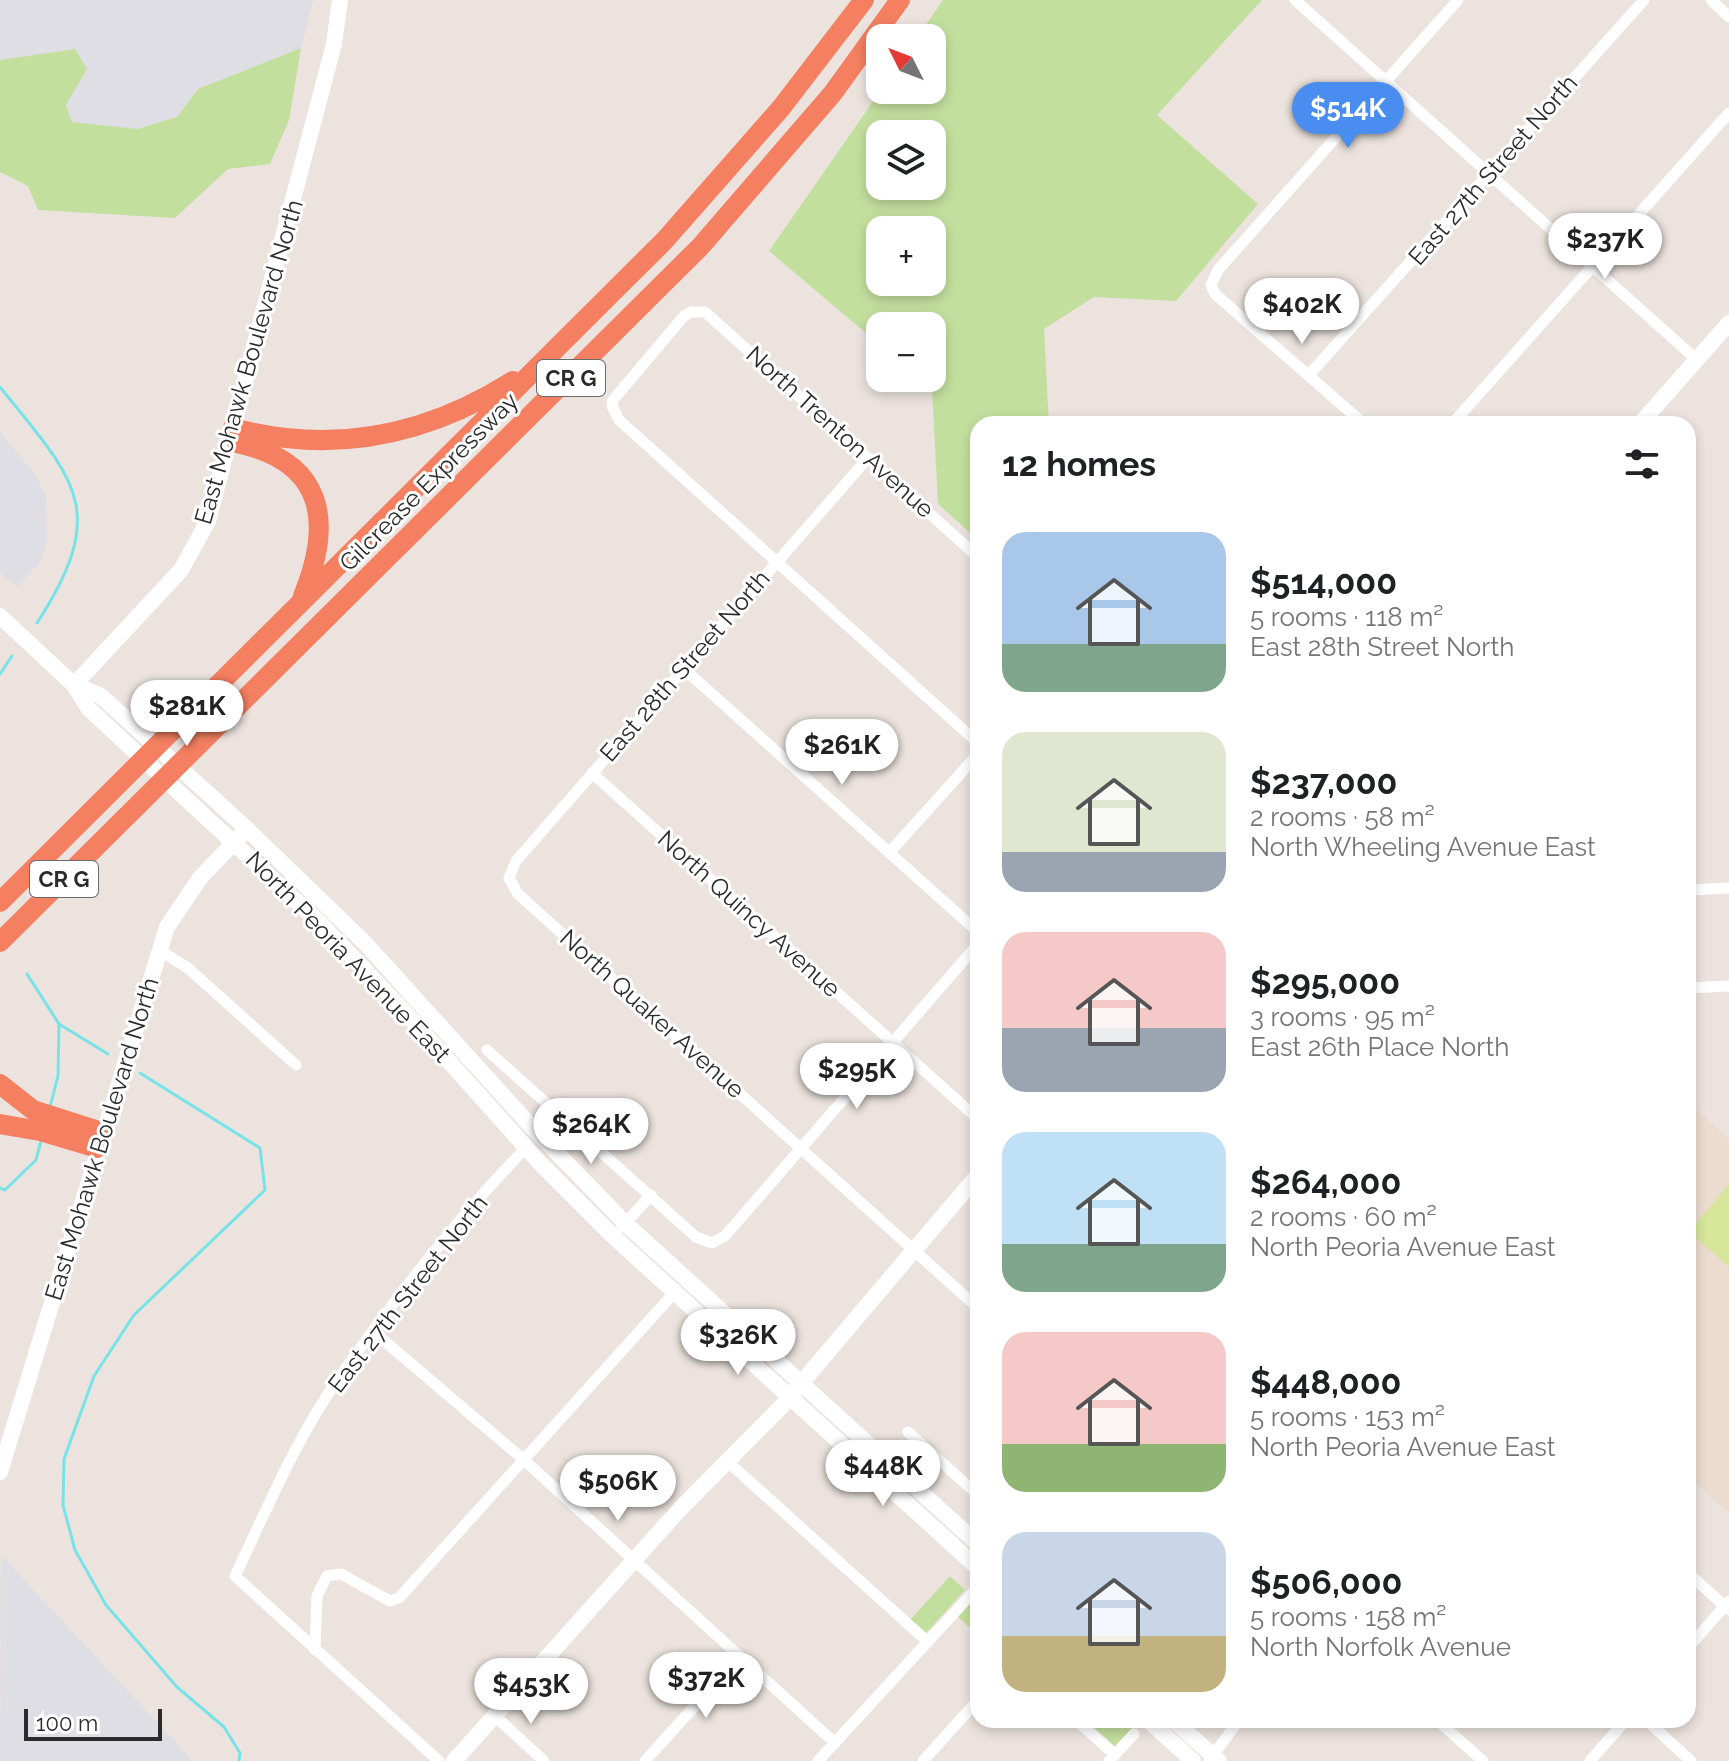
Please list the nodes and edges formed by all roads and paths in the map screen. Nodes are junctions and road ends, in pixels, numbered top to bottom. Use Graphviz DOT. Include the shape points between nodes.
graph roads {
  1 [pos="340,0"];
  2 [pos="352,0"];
  3 [pos="864,0"];
  4 [pos="900,0"];
  5 [pos="1295,0"];
  6 [pos="1458,0"];
  7 [pos="1644,0"];
  8 [pos="1711,0"];
  9 [pos="1729,17"];
  10 [pos="334,44"];
  11 [pos="1385,81"];
  12 [pos="1729,113"];
  13 [pos="1490,174"];
  14 [pos="1595,267"];
  15 [pos="1729,323"];
  16 [pos="546,360"];
  17 [pos="1697,360"];
  18 [pos="1309,375"];
  19 [pos="1355,416"];
  20 [pos="1459,416"];
  21 [pos="1647,416"];
  22 [pos="231,434"];
  23 [pos="868,458"];
  24 [pos="970,550"];
  25 [pos="775,562"];
  26 [pos="300,603"];
  27 [pos="0,616"];
  28 [pos="683,668"];
  29 [pos="74,685"];
  30 [pos="970,736"];
  31 [pos="970,763"];
  32 [pos="592,773"];
  33 [pos="241,834"];
  34 [pos="889,853"];
  35 [pos="509,878"];
  36 [pos="1729,888"];
  37 [pos="1696,890"];
  38 [pos="0,902"];
  39 [pos="970,925"];
  40 [pos="0,942"];
  41 [pos="159,950"];
  42 [pos="970,953"];
  43 [pos="1729,986"];
  44 [pos="1696,988"];
  45 [pos="893,1044"];
  46 [pos="487,1050"];
  47 [pos="296,1065"];
  48 [pos="0,1084"];
  49 [pos="547,1104"];
  50 [pos="970,1112"];
  51 [pos="528,1123"];
  52 [pos="0,1124"];
  53 [pos="100,1140"];
  54 [pos="526,1148"];
  55 [pos="802,1148"];
  56 [pos="970,1185"];
  57 [pos="651,1195"];
  58 [pos="620,1230"];
  59 [pos="915,1250"];
  60 [pos="674,1293"];
  61 [pos="970,1301"];
  62 [pos="375,1333"];
  63 [pos="794,1390"];
  64 [pos="908,1432"];
  65 [pos="524,1460"];
  66 [pos="727,1461"];
  67 [pos="0,1472"];
  68 [pos="970,1488"];
  69 [pos="970,1537"];
  70 [pos="970,1560"];
  71 [pos="634,1561"];
  72 [pos="1696,1580"];
  73 [pos="970,1596"];
  74 [pos="1728,1606"];
  75 [pos="1696,1640"];
  76 [pos="928,1642"];
  77 [pos="315,1650"];
  78 [pos="740,1656"];
  79 [pos="970,1709"];
  80 [pos="495,1716"];
  81 [pos="1084,1728"];
  82 [pos="1157,1728"];
  83 [pos="1181,1728"];
  84 [pos="1234,1728"];
  85 [pos="1446,1728"];
  86 [pos="1619,1728"];
  87 [pos="1655,1728"];
  88 [pos="1134,1734"];
  89 [pos="835,1743"];
  90 [pos="1112,1758"];
  91 [pos="1214,1759"];
  92 [pos="439,1761"];
  93 [pos="454,1761"];
  94 [pos="544,1761"];
  95 [pos="645,1761"];
  96 [pos="818,1761"];
  97 [pos="923,1761"];
  98 [pos="1193,1761"];
  99 [pos="1483,1761"];
  100 [pos="1590,1761"];
  101 [pos="1691,1761"];
  1 -- 10 [label="main road, East Mohawk Boulevard North"];
  2 -- 10 [label="main road, East Mohawk Boulevard North"];
  3 -- 16 [label="highway, Gilcrease Expressway / CR G" via="706,196"];
  4 -- 40 [label="highway, Gilcrease Expressway / CR G" via="824,104 701,246"];
  5 -- 11 [label="street"];
  6 -- 11 [label="street"];
  7 -- 13 [label="street, East 27th Street North"];
  8 -- 9 [label="street"];
  10 -- 22 [label="main road, East Mohawk Boulevard North"];
  11 -- 13 [label="street"];
  11 -- 18 [label="street" via="1218,270 1211,285"];
  12 -- 14 [label="street"];
  13 -- 14 [label="street"];
  13 -- 18 [label="street, East 27th Street North"];
  14 -- 17 [label="street"];
  14 -- 20 [label="street"];
  15 -- 17 [label="main road"];
  16 -- 22 [label="highway" via="459,412 391,435 295,440"];
  16 -- 26 [label="highway, Gilcrease Expressway / CR G"];
  17 -- 21 [label="main road"];
  18 -- 19 [label="street"];
  22 -- 26 [label="highway" via="281,458 314,501 319,547"];
  22 -- 29 [label="main road, East Mohawk Boulevard North" via="208,521 181,570"];
  23 -- 24 [label="street, North Trenton Avenue"];
  23 -- 25 [label="street, East 28th Street North"];
  23 -- 25 [label="street, North Trenton Avenue" via="710,316 699,311 684,316 616,393 612,406 619,420"];
  25 -- 28 [label="street, East 28th Street North"];
  25 -- 30 [label="street"];
  26 -- 38 [label="highway, Gilcrease Expressway / CR G"];
  27 -- 29 [label="main road, North Peoria Avenue East"];
  28 -- 32 [label="street, East 28th Street North"];
  28 -- 34 [label="street"];
  29 -- 33 [label="main road, North Peoria Avenue East" via="89,709"];
  31 -- 34 [label="street"];
  32 -- 35 [label="street, East 28th Street North" via="516,861"];
  32 -- 45 [label="street, North Quincy Avenue"];
  33 -- 41 [label="main road, East Mohawk Boulevard North" via="181,903"];
  33 -- 51 [label="main road, North Peoria Avenue East" via="365,943"];
  33 -- 54 [label="main road, North Peoria Avenue East"];
  34 -- 39 [label="street"];
  35 -- 55 [label="street, North Quaker Avenue" via="518,894"];
  36 -- 37 [label="street"];
  41 -- 47 [label="street" via="188,968"];
  41 -- 53 [label="main road, East Mohawk Boulevard North"];
  42 -- 45 [label="street"];
  43 -- 44 [label="street"];
  45 -- 50 [label="street, North Quincy Avenue"];
  45 -- 55 [label="street"];
  46 -- 49 [label="street, North Peoria Avenue East"];
  48 -- 53 [label="highway" via="33,1110"];
  49 -- 51 [label="street"];
  49 -- 57 [label="street, North Peoria Avenue East"];
  51 -- 58 [label="main road, North Peoria Avenue East"];
  52 -- 53 [label="highway"];
  53 -- 67 [label="main road, East Mohawk Boulevard North"];
  54 -- 58 [label="main road, North Peoria Avenue East"];
  54 -- 62 [label="street, East 27th Street North" via="443,1241"];
  55 -- 57 [label="street, North Peoria Avenue East" via="725,1236 712,1243 700,1240"];
  55 -- 59 [label="street, North Quaker Avenue"];
  56 -- 59 [label="main road"];
  57 -- 58 [label="street"];
  58 -- 60 [label="main road, North Peoria Avenue East"];
  58 -- 63 [label="main road, North Peoria Avenue East"];
  59 -- 61 [label="street, North Quaker Avenue"];
  59 -- 63 [label="main road"];
  60 -- 63 [label="main road, North Peoria Avenue East"];
  60 -- 65 [label="street"];
  62 -- 65 [label="street"];
  62 -- 77 [label="street, East 27th Street North" via="332,1390 285,1471 235,1576"];
  63 -- 66 [label="main road"];
  63 -- 69 [label="main road, North Peoria Avenue East"];
  63 -- 70 [label="main road, North Peoria Avenue East"];
  64 -- 68 [label="street"];
  65 -- 71 [label="street"];
  65 -- 77 [label="street" via="412,1587 390,1601 341,1574 327,1576 317,1596"];
  66 -- 71 [label="main road"];
  66 -- 76 [label="street"];
  71 -- 78 [label="street"];
  71 -- 80 [label="main road"];
  72 -- 74 [label="street"];
  73 -- 76 [label="street"];
  74 -- 75 [label="street"];
  76 -- 89 [label="street"];
  77 -- 92 [label="street"];
  78 -- 89 [label="street"];
  78 -- 95 [label="street"];
  79 -- 97 [label="street"];
  80 -- 93 [label="main road"];
  80 -- 94 [label="street"];
  81 -- 90 [label="street"];
  82 -- 98 [label="main road"];
  83 -- 91 [label="main road"];
  84 -- 91 [label="street"];
  85 -- 99 [label="street"];
  86 -- 100 [label="street"];
  87 -- 101 [label="street"];
  88 -- 90 [label="street"];
  89 -- 96 [label="street"];
}
